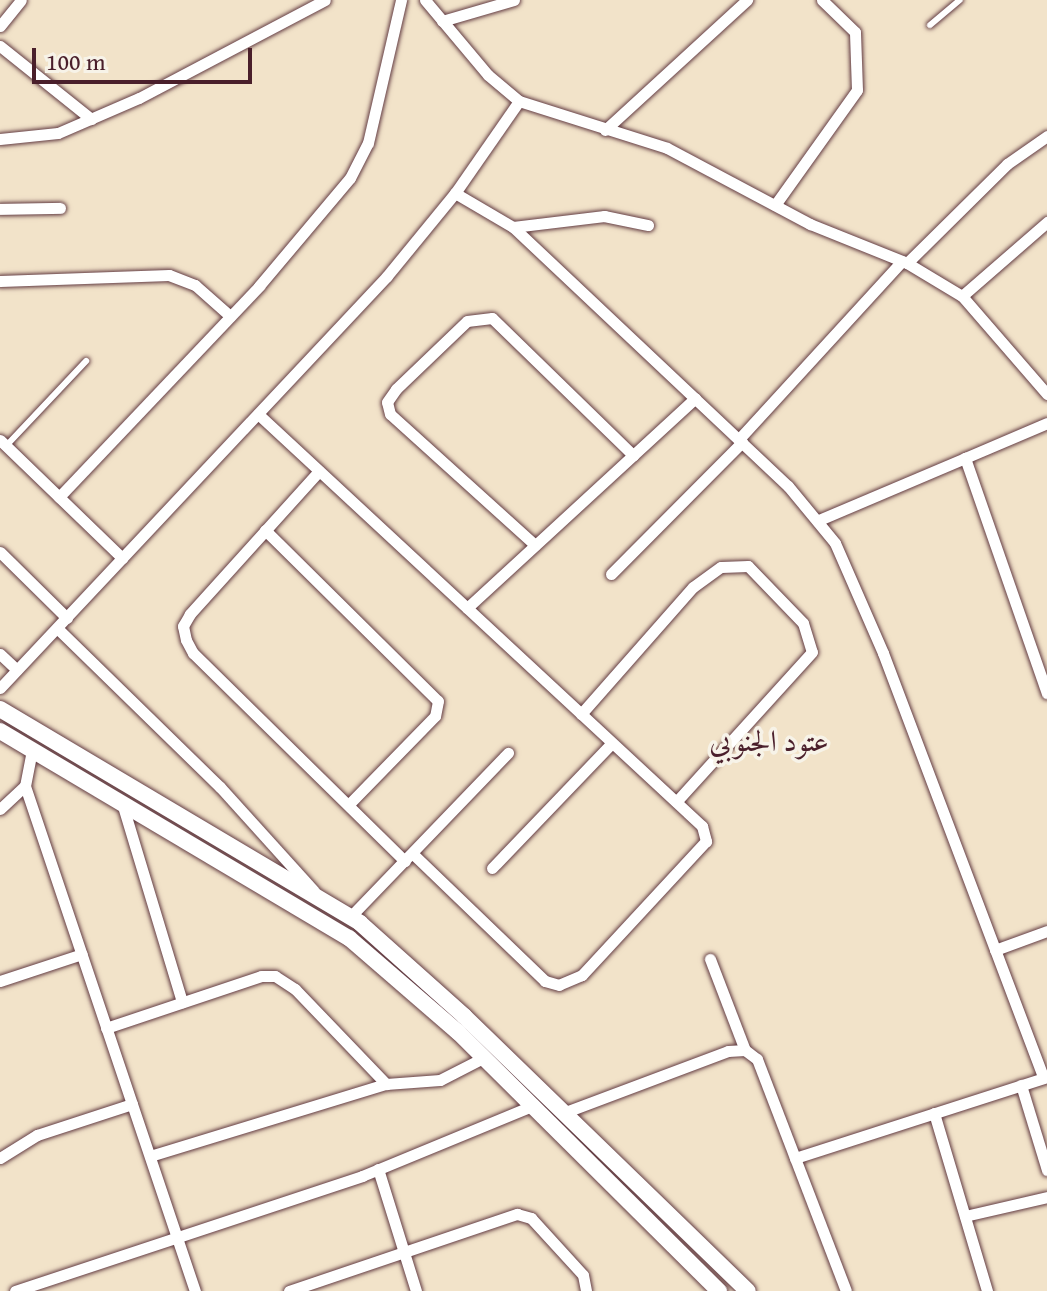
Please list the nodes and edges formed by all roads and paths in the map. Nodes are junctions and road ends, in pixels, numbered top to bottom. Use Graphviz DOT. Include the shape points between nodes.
graph roads {
  1 [pos="21,0"];
  2 [pos="325,0"];
  3 [pos="401,0"];
  4 [pos="425,0"];
  5 [pos="514,0"];
  6 [pos="747,0"];
  7 [pos="822,0"];
  8 [pos="960,0"];
  9 [pos="442,21"];
  10 [pos="930,25"];
  11 [pos="0,26"];
  12 [pos="0,46"];
  13 [pos="519,101"];
  14 [pos="91,119"];
  15 [pos="605,130"];
  16 [pos="1047,136"];
  17 [pos="0,139"];
  18 [pos="455,193"];
  19 [pos="775,205"];
  20 [pos="60,208"];
  21 [pos="0,209"];
  22 [pos="1047,222"];
  23 [pos="648,225"];
  24 [pos="513,227"];
  25 [pos="904,262"];
  26 [pos="0,281"];
  27 [pos="962,296"];
  28 [pos="230,316"];
  29 [pos="86,361"];
  30 [pos="1047,394"];
  31 [pos="695,398"];
  32 [pos="258,414"];
  33 [pos="1047,423"];
  34 [pos="740,441"];
  35 [pos="3,443"];
  36 [pos="633,455"];
  37 [pos="965,458"];
  38 [pos="319,471"];
  39 [pos="59,497"];
  40 [pos="819,520"];
  41 [pos="265,530"];
  42 [pos="535,545"];
  43 [pos="0,552"];
  44 [pos="122,558"];
  45 [pos="611,574"];
  46 [pos="467,608"];
  47 [pos="67,618"];
  48 [pos="57,628"];
  49 [pos="0,654"];
  50 [pos="17,670"];
  51 [pos="0,688"];
  52 [pos="1047,693"];
  53 [pos="0,709"];
  54 [pos="581,714"];
  55 [pos="0,731"];
  56 [pos="612,743"];
  57 [pos="32,750"];
  58 [pos="508,753"];
  59 [pos="25,786"];
  60 [pos="676,802"];
  61 [pos="121,803"];
  62 [pos="348,805"];
  63 [pos="0,809"];
  64 [pos="409,857"];
  65 [pos="492,868"];
  66 [pos="324,902"];
  67 [pos="350,917"];
  68 [pos="1047,931"];
  69 [pos="995,950"];
  70 [pos="82,954"];
  71 [pos="710,959"];
  72 [pos="0,981"];
  73 [pos="182,1002"];
  74 [pos="106,1028"];
  75 [pos="745,1050"];
  76 [pos="483,1058"];
  77 [pos="1045,1077"];
  78 [pos="386,1084"];
  79 [pos="1021,1085"];
  80 [pos="132,1104"];
  81 [pos="532,1106"];
  82 [pos="563,1113"];
  83 [pos="934,1113"];
  84 [pos="150,1156"];
  85 [pos="0,1158"];
  86 [pos="795,1158"];
  87 [pos="378,1169"];
  88 [pos="1047,1170"];
  89 [pos="1047,1197"];
  90 [pos="965,1216"];
  91 [pos="176,1235"];
  92 [pos="404,1254"];
  93 [pos="15,1291"];
  94 [pos="195,1291"];
  95 [pos="289,1291"];
  96 [pos="416,1291"];
  97 [pos="586,1291"];
  98 [pos="719,1291"];
  99 [pos="748,1291"];
  100 [pos="846,1291"];
  101 [pos="987,1291"];
  1 -- 11 [label="street"];
  2 -- 14 [label="street"];
  3 -- 28 [label="street" via="368,143 350,178"];
  4 -- 9 [label="street"];
  5 -- 9 [label="street"];
  6 -- 15 [label="street"];
  7 -- 19 [label="street" via="855,32 857,90"];
  8 -- 10 [label="lane"];
  9 -- 13 [label="street" via="488,75"];
  12 -- 14 [label="street"];
  13 -- 15 [label="street"];
  13 -- 18 [label="street"];
  14 -- 17 [label="street" via="58,133"];
  15 -- 19 [label="street" via="667,148"];
  16 -- 25 [label="street" via="1007,164"];
  18 -- 24 [label="street"];
  18 -- 32 [label="street" via="387,276"];
  19 -- 25 [label="street"];
  20 -- 21 [label="street"];
  22 -- 27 [label="street"];
  23 -- 24 [label="street" via="604,216"];
  24 -- 31 [label="street"];
  25 -- 27 [label="street"];
  25 -- 34 [label="street"];
  26 -- 28 [label="street" via="169,275 195,285"];
  27 -- 30 [label="street"];
  28 -- 39 [label="street"];
  29 -- 35 [label="lane"];
  31 -- 34 [label="street"];
  31 -- 36 [label="street"];
  32 -- 38 [label="street"];
  32 -- 44 [label="street"];
  33 -- 37 [label="street"];
  34 -- 40 [label="street"];
  34 -- 45 [label="street"];
  35 -- 39 [label="street"];
  36 -- 42 [label="street"];
  36 -- 42 [label="street" via="492,318 467,321 396,389 387,402 390,414"];
  37 -- 40 [label="street"];
  37 -- 52 [label="street"];
  38 -- 41 [label="street"];
  38 -- 46 [label="street"];
  39 -- 44 [label="street"];
  40 -- 69 [label="street" via="853,578"];
  41 -- 62 [label="street" via="190,614 183,626 186,640 193,653"];
  41 -- 62 [label="street" via="438,701 435,716"];
  42 -- 46 [label="street"];
  43 -- 47 [label="street"];
  44 -- 47 [label="street"];
  46 -- 54 [label="street"];
  47 -- 48 [label="street"];
  48 -- 50 [label="street"];
  48 -- 66 [label="street" via="220,787"];
  49 -- 50 [label="street"];
  50 -- 51 [label="street"];
  53 -- 66 [label="street"];
  54 -- 56 [label="street"];
  54 -- 60 [label="street" via="693,587 721,567 748,566 803,623 812,652"];
  55 -- 57 [label="street"];
  56 -- 60 [label="street"];
  56 -- 65 [label="street"];
  57 -- 59 [label="street"];
  57 -- 61 [label="street"];
  58 -- 64 [label="street"];
  59 -- 63 [label="street"];
  59 -- 70 [label="street"];
  60 -- 64 [label="street" via="702,826 706,841 582,975 559,985 545,981"];
  61 -- 73 [label="street"];
  61 -- 76 [label="street" via="349,938"];
  62 -- 64 [label="street"];
  64 -- 67 [label="street"];
  66 -- 67 [label="street"];
  67 -- 82 [label="street" via="464,1016"];
  68 -- 69 [label="street"];
  69 -- 77 [label="street"];
  70 -- 72 [label="street"];
  70 -- 74 [label="street"];
  71 -- 75 [label="street"];
  73 -- 74 [label="street"];
  73 -- 78 [label="street" via="275,976 295,989"];
  74 -- 80 [label="street"];
  75 -- 82 [label="street" via="728,1051"];
  75 -- 86 [label="street" via="757,1059"];
  76 -- 78 [label="street" via="440,1080"];
  76 -- 81 [label="street"];
  77 -- 79 [label="street"];
  78 -- 84 [label="street"];
  79 -- 83 [label="street"];
  79 -- 88 [label="street"];
  80 -- 84 [label="street"];
  80 -- 85 [label="street" via="37,1135"];
  81 -- 87 [label="street"];
  81 -- 98 [label="street"];
  82 -- 99 [label="street"];
  83 -- 86 [label="street"];
  83 -- 90 [label="street"];
  84 -- 91 [label="street"];
  86 -- 100 [label="street"];
  87 -- 91 [label="street"];
  87 -- 92 [label="street"];
  89 -- 90 [label="street"];
  90 -- 101 [label="street"];
  91 -- 93 [label="street"];
  91 -- 94 [label="street"];
  92 -- 95 [label="street"];
  92 -- 96 [label="street"];
  92 -- 97 [label="street" via="517,1214 531,1218 583,1275"];
}
